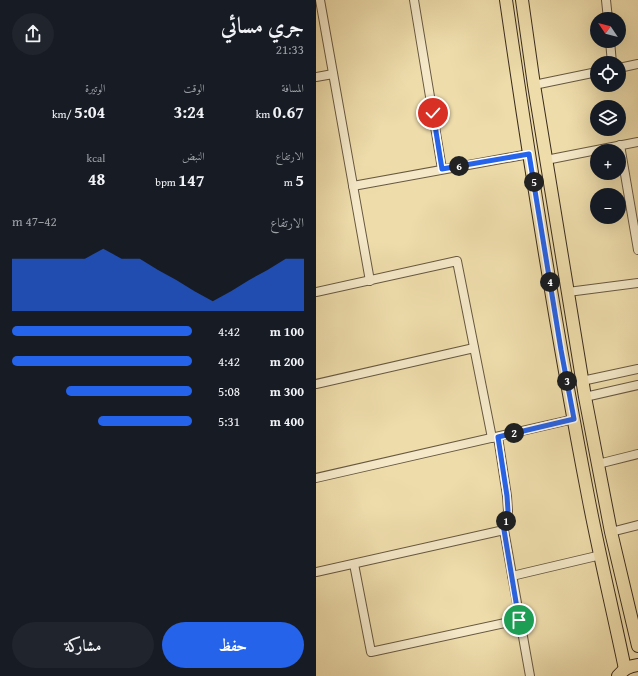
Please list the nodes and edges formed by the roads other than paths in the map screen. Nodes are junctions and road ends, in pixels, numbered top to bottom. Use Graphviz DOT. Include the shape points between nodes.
graph roads {
  1 [pos="320,0"];
  2 [pos="414,0"];
  3 [pos="506,0"];
  4 [pos="522,0"];
  5 [pos="606,0"];
  6 [pos="607,12"];
  7 [pos="638,64"];
  8 [pos="626,67"];
  9 [pos="590,73"];
  10 [pos="333,74"];
  11 [pos="316,78"];
  12 [pos="534,85"];
  13 [pos="638,142"];
  14 [pos="626,144"];
  15 [pos="590,151"];
  16 [pos="529,154"];
  17 [pos="546,160"];
  18 [pos="442,169"];
  19 [pos="626,171"];
  20 [pos="353,186"];
  21 [pos="634,205"];
  22 [pos="638,250"];
  23 [pos="370,281"];
  24 [pos="638,282"];
  25 [pos="316,292"];
  26 [pos="568,292"];
  27 [pos="474,348"];
  28 [pos="638,369"];
  29 [pos="582,381"];
  30 [pos="316,384"];
  31 [pos="638,385"];
  32 [pos="585,397"];
  33 [pos="574,419"];
  34 [pos="495,438"];
  35 [pos="638,454"];
  36 [pos="598,464"];
  37 [pos="316,478"];
  38 [pos="638,525"];
  39 [pos="504,530"];
  40 [pos="611,532"];
  41 [pos="601,555"];
  42 [pos="354,564"];
  43 [pos="316,572"];
  44 [pos="512,576"];
  45 [pos="519,620"];
  46 [pos="638,646"];
  47 [pos="638,665"];
  48 [pos="622,673"];
  49 [pos="530,676"];
  1 -- 10 [label="street"];
  2 -- 18 [label="street"];
  3 -- 16 [label="main road"];
  4 -- 12 [label="main road"];
  5 -- 6 [label="street"];
  7 -- 8 [label="street"];
  9 -- 12 [label="street"];
  10 -- 11 [label="street"];
  10 -- 20 [label="street"];
  12 -- 17 [label="main road"];
  13 -- 14 [label="street"];
  15 -- 17 [label="street"];
  16 -- 18 [label="street"];
  16 -- 33 [label="main road"];
  17 -- 26 [label="main road"];
  18 -- 20 [label="street"];
  19 -- 21 [label="street"];
  20 -- 23 [label="street"];
  21 -- 22 [label="street"];
  23 -- 25 [label="street"];
  23 -- 27 [label="street" via="457,261"];
  24 -- 26 [label="street"];
  26 -- 29 [label="main road"];
  27 -- 30 [label="street"];
  27 -- 34 [label="street"];
  28 -- 29 [label="street"];
  29 -- 32 [label="main road"];
  31 -- 32 [label="street"];
  32 -- 36 [label="main road"];
  33 -- 34 [label="street"];
  33 -- 41 [label="main road"];
  34 -- 37 [label="street"];
  34 -- 39 [label="street" via="507,496 508,511"];
  35 -- 36 [label="street"];
  36 -- 40 [label="main road"];
  38 -- 40 [label="street"];
  39 -- 42 [label="street"];
  39 -- 44 [label="street"];
  40 -- 46 [label="main road"];
  41 -- 44 [label="street"];
  41 -- 48 [label="main road"];
  42 -- 43 [label="street"];
  42 -- 45 [label="street" via="371,652"];
  44 -- 45 [label="street"];
  45 -- 49 [label="street"];
  47 -- 48 [label="main road" via="629,667"];
}
